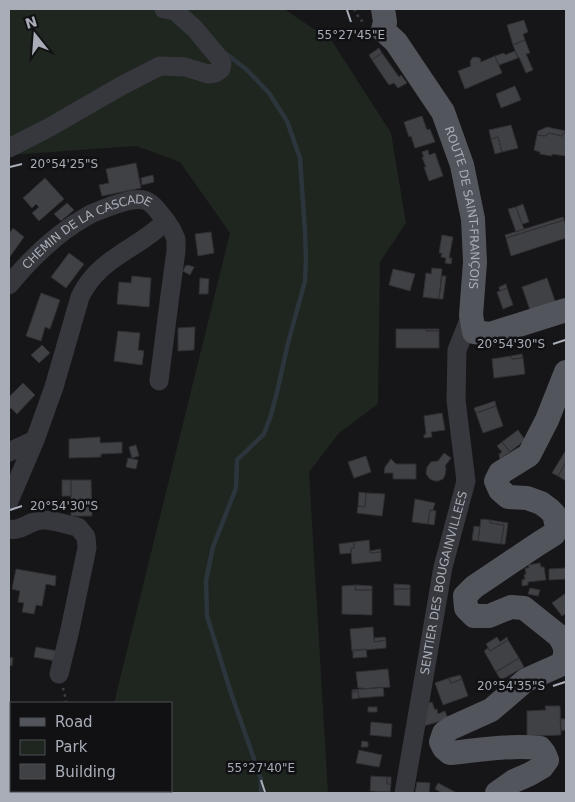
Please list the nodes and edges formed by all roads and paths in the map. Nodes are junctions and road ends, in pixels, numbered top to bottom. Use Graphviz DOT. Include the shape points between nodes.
graph roads {
  1 [pos="164,9"];
  2 [pos="383,9"];
  3 [pos="9,148"];
  4 [pos="166,221"];
  5 [pos="9,285"];
  6 [pos="566,310"];
  7 [pos="471,315"];
  8 [pos="566,372"];
  9 [pos="159,381"];
  10 [pos="35,440"];
  11 [pos="9,452"];
  12 [pos="9,501"];
  13 [pos="9,529"];
  14 [pos="466,608"];
  15 [pos="434,612"];
  16 [pos="59,674"];
  17 [pos="404,793"];
  18 [pos="497,793"];
  1 -- 3 [label="street" via="175,11 195,28 220,59 221,69 208,74 185,67 160,66"];
  2 -- 7 [label="main road, ROUTE DE SAINT-FRANÇOIS" via="383,30 396,42 443,112 462,165 473,219 475,262"];
  4 -- 5 [label="street, CHEMIN DE LA CASCADE" via="145,200 128,201 91,214 68,228 40,252"];
  4 -- 9 [label="street, CHEMIN DE LA CASCADE" via="176,239 176,251"];
  4 -- 10 [label="street, CHEMIN DE LA CASCADE" via="109,262 85,286"];
  6 -- 7 [label="main road" via="490,334 474,332"];
  7 -- 15 [label="street, SENTIER DES BOUGAINVILLEES" via="457,350 456,400 466,482"];
  8 -- 14 [label="main road" via="529,455 500,473 496,481 508,497 527,498 549,509 554,514 554,534 474,587 465,596"];
  10 -- 11 [label="street"];
  10 -- 12 [label="street, CHEMIN DE LA CASCADE"];
  13 -- 16 [label="street" via="43,520 78,527 86,538 87,548"];
  14 -- 15 [label="street"];
  14 -- 18 [label="main road" via="474,616 488,616 511,607 524,608 559,636 566,650 562,664 526,680 491,710 444,733 441,742 450,753 493,748 540,748 547,760 542,767"];
  15 -- 17 [label="street, SENTIER DES BOUGAINVILLEES"];
}
